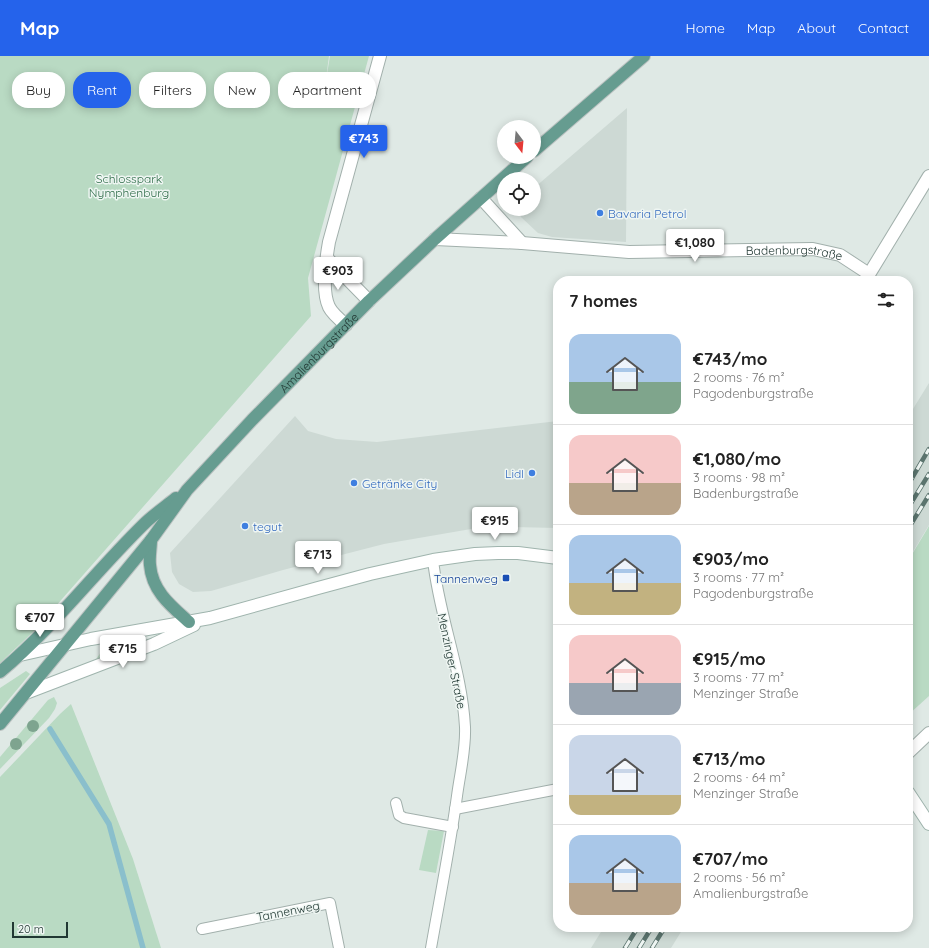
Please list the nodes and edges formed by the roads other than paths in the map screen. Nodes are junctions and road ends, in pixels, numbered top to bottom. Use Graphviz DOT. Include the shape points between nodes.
graph roads {
  1 [pos="380,56"];
  2 [pos="644,56"];
  3 [pos="541,145"];
  4 [pos="520,164"];
  5 [pos="929,176"];
  6 [pos="481,198"];
  7 [pos="434,239"];
  8 [pos="522,243"];
  9 [pos="327,258"];
  10 [pos="866,276"];
  11 [pos="868,276"];
  12 [pos="369,302"];
  13 [pos="346,325"];
  14 [pos="187,490"];
  15 [pos="151,540"];
  16 [pos="553,557"];
  17 [pos="434,560"];
  18 [pos="210,618"];
  19 [pos="189,622"];
  20 [pos="66,644"];
  21 [pos="20,655"];
  22 [pos="0,672"];
  23 [pos="26,693"];
  24 [pos="0,724"];
  25 [pos="929,733"];
  26 [pos="913,748"];
  27 [pos="553,790"];
  28 [pos="913,800"];
  29 [pos="396,803"];
  30 [pos="455,809"];
  31 [pos="929,824"];
  32 [pos="453,827"];
  33 [pos="202,929"];
  34 [pos="339,948"];
  35 [pos="431,948"];
  1 -- 9 [label="street" via="329,242"];
  2 -- 3 [label="main road"];
  4 -- 6 [label="main road, Amalienburgstraße"];
  5 -- 11 [label="street"];
  6 -- 7 [label="main road, Amalienburgstraße"];
  6 -- 8 [label="street"];
  7 -- 8 [label="street, Badenburgstraße"];
  7 -- 12 [label="main road, Amalienburgstraße"];
  8 -- 10 [label="street, Badenburgstraße" via="629,252 813,249 840,255"];
  9 -- 12 [label="street"];
  9 -- 13 [label="street" via="325,282 329,307"];
  12 -- 13 [label="main road, Amalienburgstraße"];
  13 -- 14 [label="main road, Amalienburgstraße"];
  14 -- 15 [label="main road, Amalienburgstraße"];
  14 -- 21 [label="main road, Amalienburgstraße" via="143,524"];
  15 -- 19 [label="main road" via="150,566 158,590"];
  15 -- 20 [label="main road, Amalienburgstraße"];
  16 -- 17 [label="street" via="498,553"];
  17 -- 18 [label="street"];
  17 -- 30 [label="lane, Menzinger Straße" via="436,582 462,701 465,728"];
  18 -- 19 [label="street"];
  18 -- 23 [label="street" via="154,644"];
  19 -- 20 [label="street"];
  20 -- 21 [label="street"];
  20 -- 23 [label="main road"];
  21 -- 22 [label="main road"];
  23 -- 24 [label="main road"];
  25 -- 26 [label="street"];
  27 -- 30 [label="lane"];
  28 -- 31 [label="street"];
  29 -- 32 [label="lane" via="399,815 404,818"];
  30 -- 32 [label="lane, Menzinger Straße"];
  32 -- 35 [label="lane"];
  33 -- 34 [label="lane, Tannenweg" via="330,903"];
}
